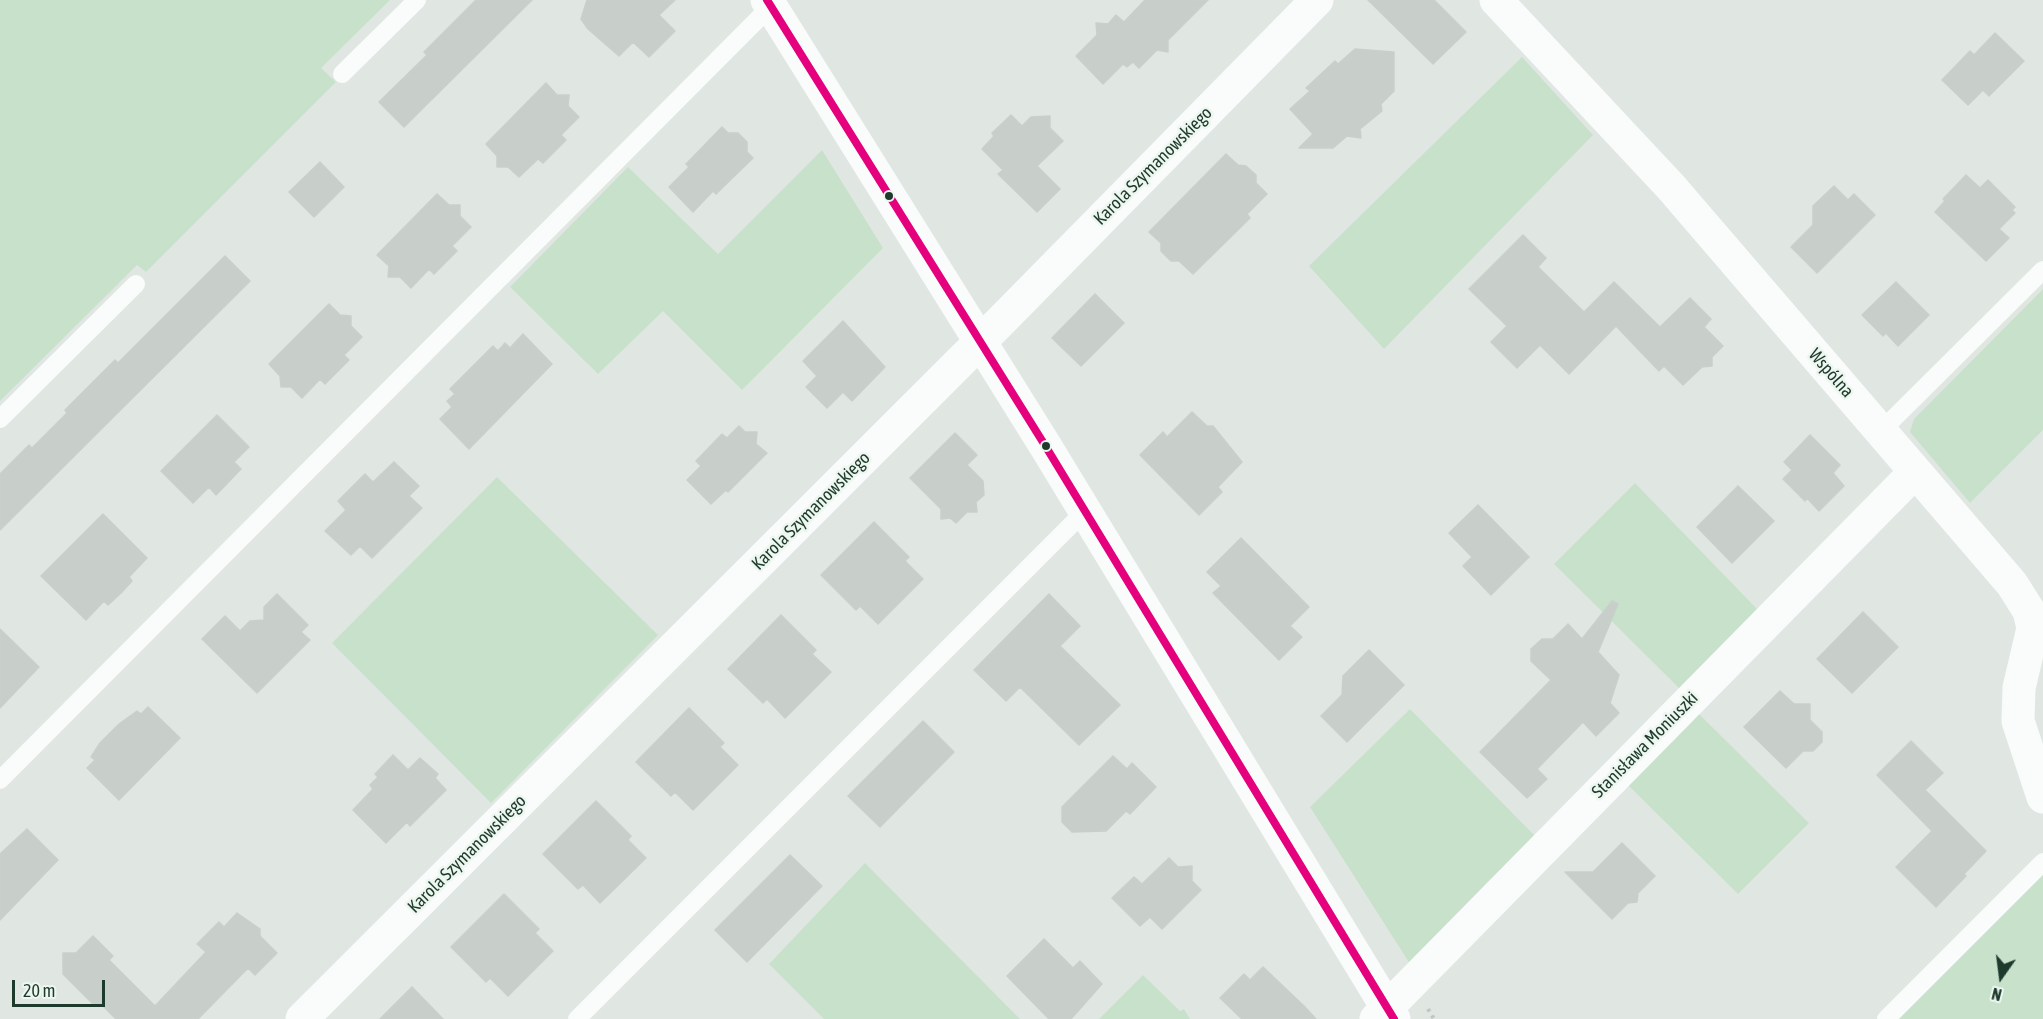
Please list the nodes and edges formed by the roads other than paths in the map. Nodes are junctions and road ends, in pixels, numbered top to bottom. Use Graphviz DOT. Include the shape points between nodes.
graph roads {
  1 [pos="417,0"];
  2 [pos="1317,0"];
  3 [pos="1496,0"];
  4 [pos="772,2"];
  5 [pos="342,74"];
  6 [pos="2043,270"];
  7 [pos="136,284"];
  8 [pos="980,342"];
  9 [pos="0,419"];
  10 [pos="1881,431"];
  11 [pos="1915,472"];
  12 [pos="1085,511"];
  13 [pos="0,780"];
  14 [pos="2043,797"];
  15 [pos="2043,862"];
  16 [pos="1386,1015"];
  17 [pos="302,1019"];
  18 [pos="577,1019"];
  19 [pos="1886,1019"];
  1 -- 5 [label="lane"];
  2 -- 8 [label="street, Karola Szymanowskiego"];
  3 -- 10 [label="street, Wspólna" via="1671,188"];
  4 -- 8 [label="street"];
  4 -- 13 [label="lane"];
  6 -- 10 [label="lane"];
  7 -- 9 [label="lane"];
  8 -- 12 [label="street"];
  8 -- 17 [label="street, Karola Szymanowskiego"];
  10 -- 11 [label="street, Wspólna"];
  11 -- 14 [label="street, Wspólna" via="2012,584 2029,611 2033,628 2019,688 2018,721"];
  11 -- 16 [label="street, Stanisława Moniuszki"];
  12 -- 16 [label="street"];
  12 -- 18 [label="lane"];
  15 -- 19 [label="lane"];
}
